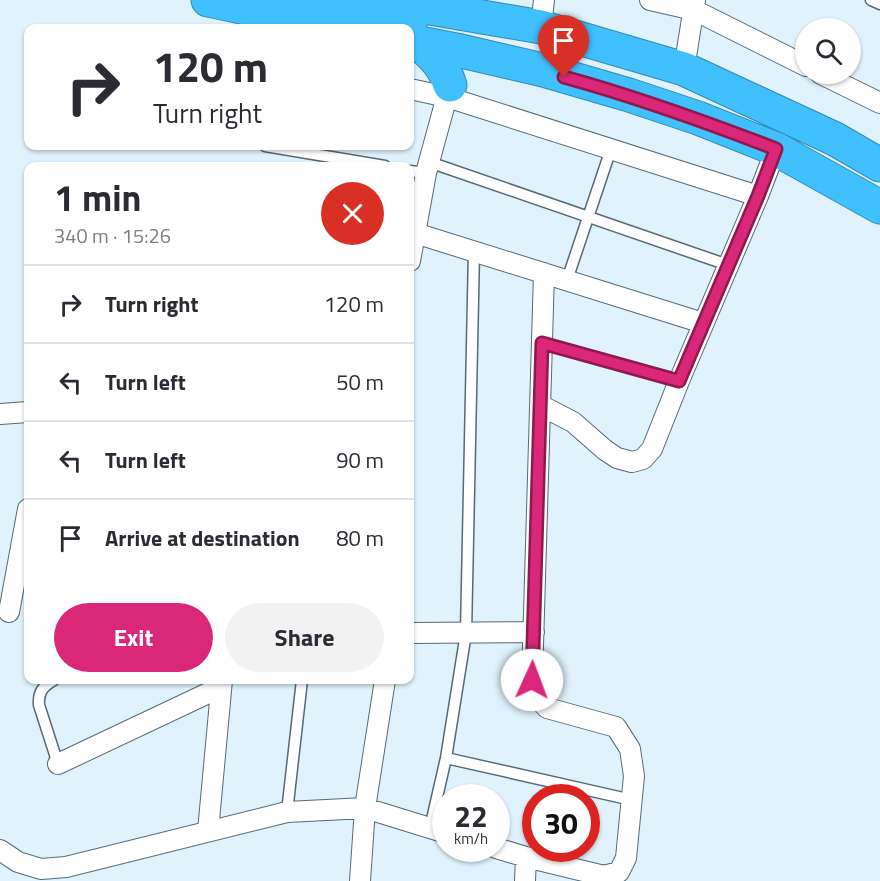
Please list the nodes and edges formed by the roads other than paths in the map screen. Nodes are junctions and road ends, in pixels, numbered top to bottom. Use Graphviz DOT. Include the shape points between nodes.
graph roads {
  1 [pos="208,0"];
  2 [pos="288,0"];
  3 [pos="650,0"];
  4 [pos="871,0"];
  5 [pos="398,1"];
  6 [pos="880,4"];
  7 [pos="695,5"];
  8 [pos="543,13"];
  9 [pos="326,24"];
  10 [pos="409,24"];
  11 [pos="414,25"];
  12 [pos="414,42"];
  13 [pos="461,51"];
  14 [pos="795,60"];
  15 [pos="684,69"];
  16 [pos="841,84"];
  17 [pos="414,89"];
  18 [pos="448,91"];
  19 [pos="880,103"];
  20 [pos="767,106"];
  21 [pos="611,149"];
  22 [pos="776,149"];
  23 [pos="289,150"];
  24 [pos="361,162"];
  25 [pos="880,165"];
  26 [pos="422,169"];
  27 [pos="758,196"];
  28 [pos="880,207"];
  29 [pos="588,217"];
  30 [pos="415,233"];
  31 [pos="414,239"];
  32 [pos="474,251"];
  33 [pos="728,265"];
  34 [pos="544,273"];
  35 [pos="567,280"];
  36 [pos="703,323"];
  37 [pos="542,343"];
  38 [pos="679,381"];
  39 [pos="540,405"];
  40 [pos="24,412"];
  41 [pos="0,414"];
  42 [pos="24,526"];
  43 [pos="24,605"];
  44 [pos="4,614"];
  45 [pos="534,632"];
  46 [pos="414,633"];
  47 [pos="466,633"];
  48 [pos="48,684"];
  49 [pos="220,684"];
  50 [pos="222,684"];
  51 [pos="302,684"];
  52 [pos="384,684"];
  53 [pos="446,758"];
  54 [pos="58,764"];
  55 [pos="443,784"];
  56 [pos="632,800"];
  57 [pos="365,808"];
  58 [pos="287,812"];
  59 [pos="432,828"];
  60 [pos="208,831"];
  61 [pos="0,850"];
  62 [pos="526,862"];
  63 [pos="547,862"];
  64 [pos="360,881"];
  65 [pos="525,881"];
  1 -- 9 [label="highway"];
  2 -- 10 [label="highway"];
  3 -- 7 [label="street"];
  4 -- 6 [label="lane"];
  5 -- 8 [label="highway"];
  7 -- 14 [label="street"];
  7 -- 15 [label="street"];
  8 -- 15 [label="highway"];
  11 -- 13 [label="highway" via="440,29 453,38"];
  12 -- 13 [label="highway"];
  12 -- 18 [label="highway" via="440,63 447,75"];
  13 -- 18 [label="street"];
  13 -- 20 [label="highway" via="480,41 499,40"];
  13 -- 22 [label="highway" via="628,95"];
  15 -- 20 [label="highway"];
  16 -- 19 [label="street"];
  17 -- 18 [label="street"];
  18 -- 21 [label="street"];
  18 -- 26 [label="street"];
  20 -- 25 [label="highway"];
  21 -- 27 [label="street"];
  21 -- 29 [label="lane"];
  22 -- 27 [label="street"];
  22 -- 28 [label="highway"];
  23 -- 24 [label="lane"];
  26 -- 29 [label="lane"];
  26 -- 30 [label="street"];
  27 -- 33 [label="street"];
  29 -- 33 [label="lane"];
  29 -- 35 [label="lane"];
  30 -- 31 [label="street"];
  30 -- 32 [label="street"];
  32 -- 34 [label="street"];
  32 -- 47 [label="lane"];
  33 -- 36 [label="street"];
  34 -- 35 [label="street"];
  34 -- 37 [label="street"];
  35 -- 36 [label="street"];
  36 -- 38 [label="street"];
  37 -- 38 [label="lane"];
  37 -- 39 [label="street"];
  38 -- 39 [label="street" via="652,449 643,459 632,462 604,450 573,422"];
  39 -- 45 [label="street"];
  40 -- 41 [label="street"];
  42 -- 44 [label="street"];
  43 -- 44 [label="street"];
  45 -- 47 [label="street"];
  45 -- 56 [label="street" via="532,680 538,698 547,708 616,727 630,749"];
  46 -- 47 [label="street"];
  47 -- 53 [label="lane"];
  48 -- 54 [label="lane" via="42,688 39,705"];
  49 -- 54 [label="street"];
  50 -- 60 [label="street"];
  51 -- 58 [label="lane"];
  52 -- 57 [label="street"];
  53 -- 55 [label="lane"];
  53 -- 56 [label="lane"];
  56 -- 63 [label="street" via="626,858 620,872 604,876"];
  57 -- 58 [label="street"];
  57 -- 59 [label="street"];
  57 -- 64 [label="street"];
  58 -- 60 [label="street"];
  60 -- 61 [label="street" via="66,867 41,868 18,862"];
  62 -- 65 [label="street"];
}
